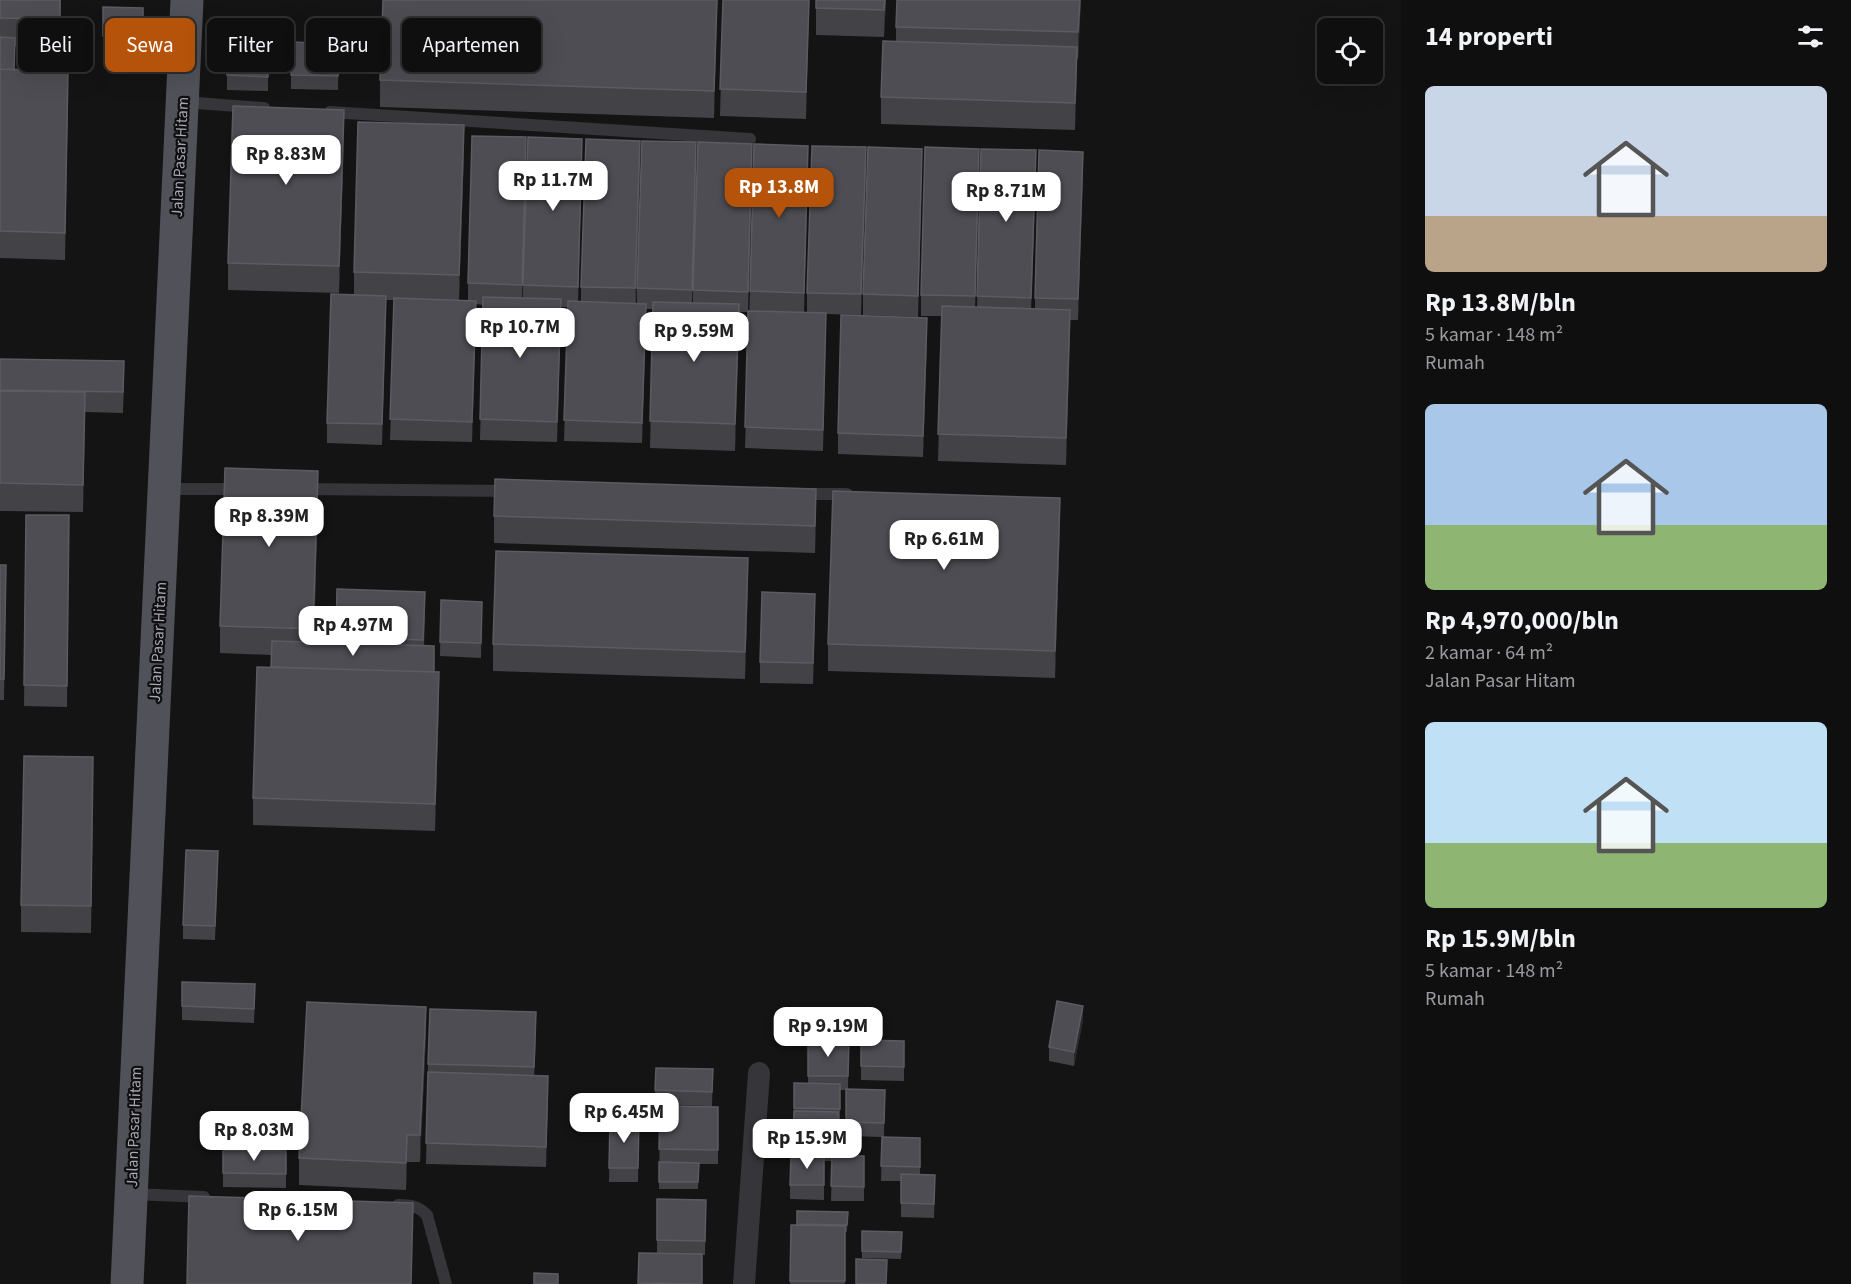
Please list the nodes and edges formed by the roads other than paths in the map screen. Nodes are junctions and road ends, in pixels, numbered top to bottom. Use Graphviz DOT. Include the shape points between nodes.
graph roads {
  1 [pos="187,0"];
  2 [pos="182,102"];
  3 [pos="276,108"];
  4 [pos="312,111"];
  5 [pos="750,139"];
  6 [pos="164,489"];
  7 [pos="254,489"];
  8 [pos="290,489"];
  9 [pos="527,491"];
  10 [pos="788,494"];
  11 [pos="859,494"];
  12 [pos="759,1073"];
  13 [pos="130,1194"];
  14 [pos="213,1197"];
  15 [pos="388,1204"];
  16 [pos="127,1284"];
  17 [pos="446,1284"];
  18 [pos="744,1284"];
  1 -- 2 [label="main road, Jalan Pasar Hitam"];
  2 -- 3 [label="lane"];
  2 -- 6 [label="main road, Jalan Pasar Hitam"];
  4 -- 5 [label="lane"];
  6 -- 7 [label="lane"];
  6 -- 13 [label="main road, Jalan Pasar Hitam"];
  8 -- 9 [label="lane"];
  10 -- 11 [label="lane"];
  12 -- 18 [label="street"];
  13 -- 14 [label="lane"];
  13 -- 16 [label="main road, Jalan Pasar Hitam"];
  15 -- 17 [label="lane" via="412,1205 427,1215"];
}
